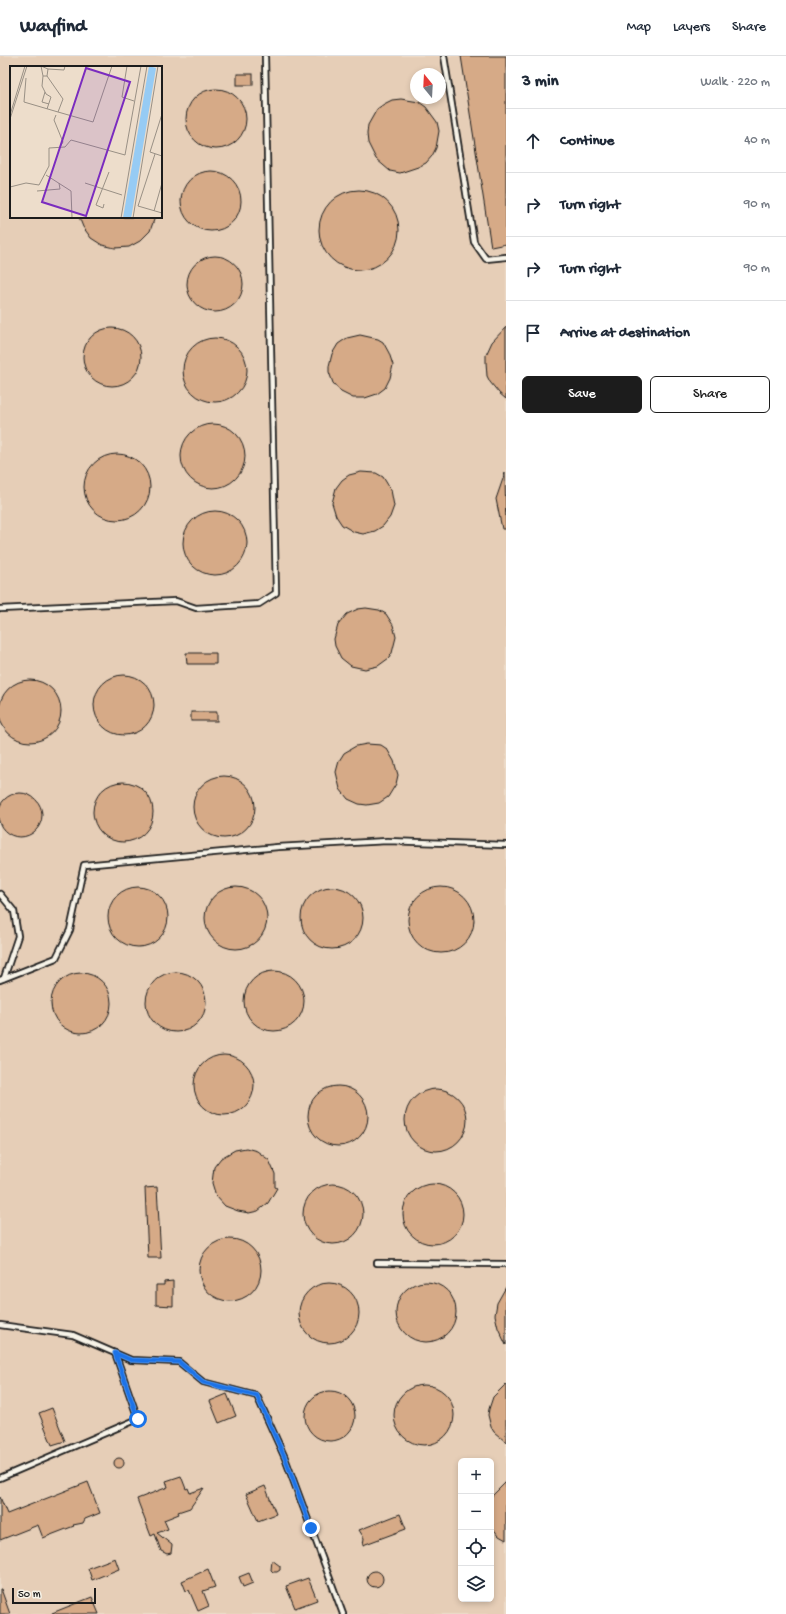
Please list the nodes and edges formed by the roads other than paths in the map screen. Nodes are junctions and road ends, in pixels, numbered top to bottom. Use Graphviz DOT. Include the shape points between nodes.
graph roads {
  1 [pos="265,56"];
  2 [pos="444,56"];
  3 [pos="506,257"];
  4 [pos="0,609"];
  5 [pos="506,845"];
  6 [pos="0,894"];
  7 [pos="2,979"];
  8 [pos="376,1263"];
  9 [pos="506,1264"];
  10 [pos="0,1325"];
  11 [pos="115,1353"];
  12 [pos="0,1478"];
  13 [pos="343,1614"];
  1 -- 4 [label="lane" via="276,593 259,604 196,608 176,601"];
  2 -- 3 [label="lane" via="474,242 486,259"];
  5 -- 7 [label="lane" via="387,841 278,847 84,865 70,930 56,958"];
  6 -- 7 [label="lane" via="14,911 18,936"];
  8 -- 9 [label="lane"];
  10 -- 11 [label="lane" via="73,1335"];
  11 -- 12 [label="lane" via="138,1419"];
  11 -- 13 [label="lane" via="131,1360 179,1362 203,1382 257,1396 285,1458"];
}
